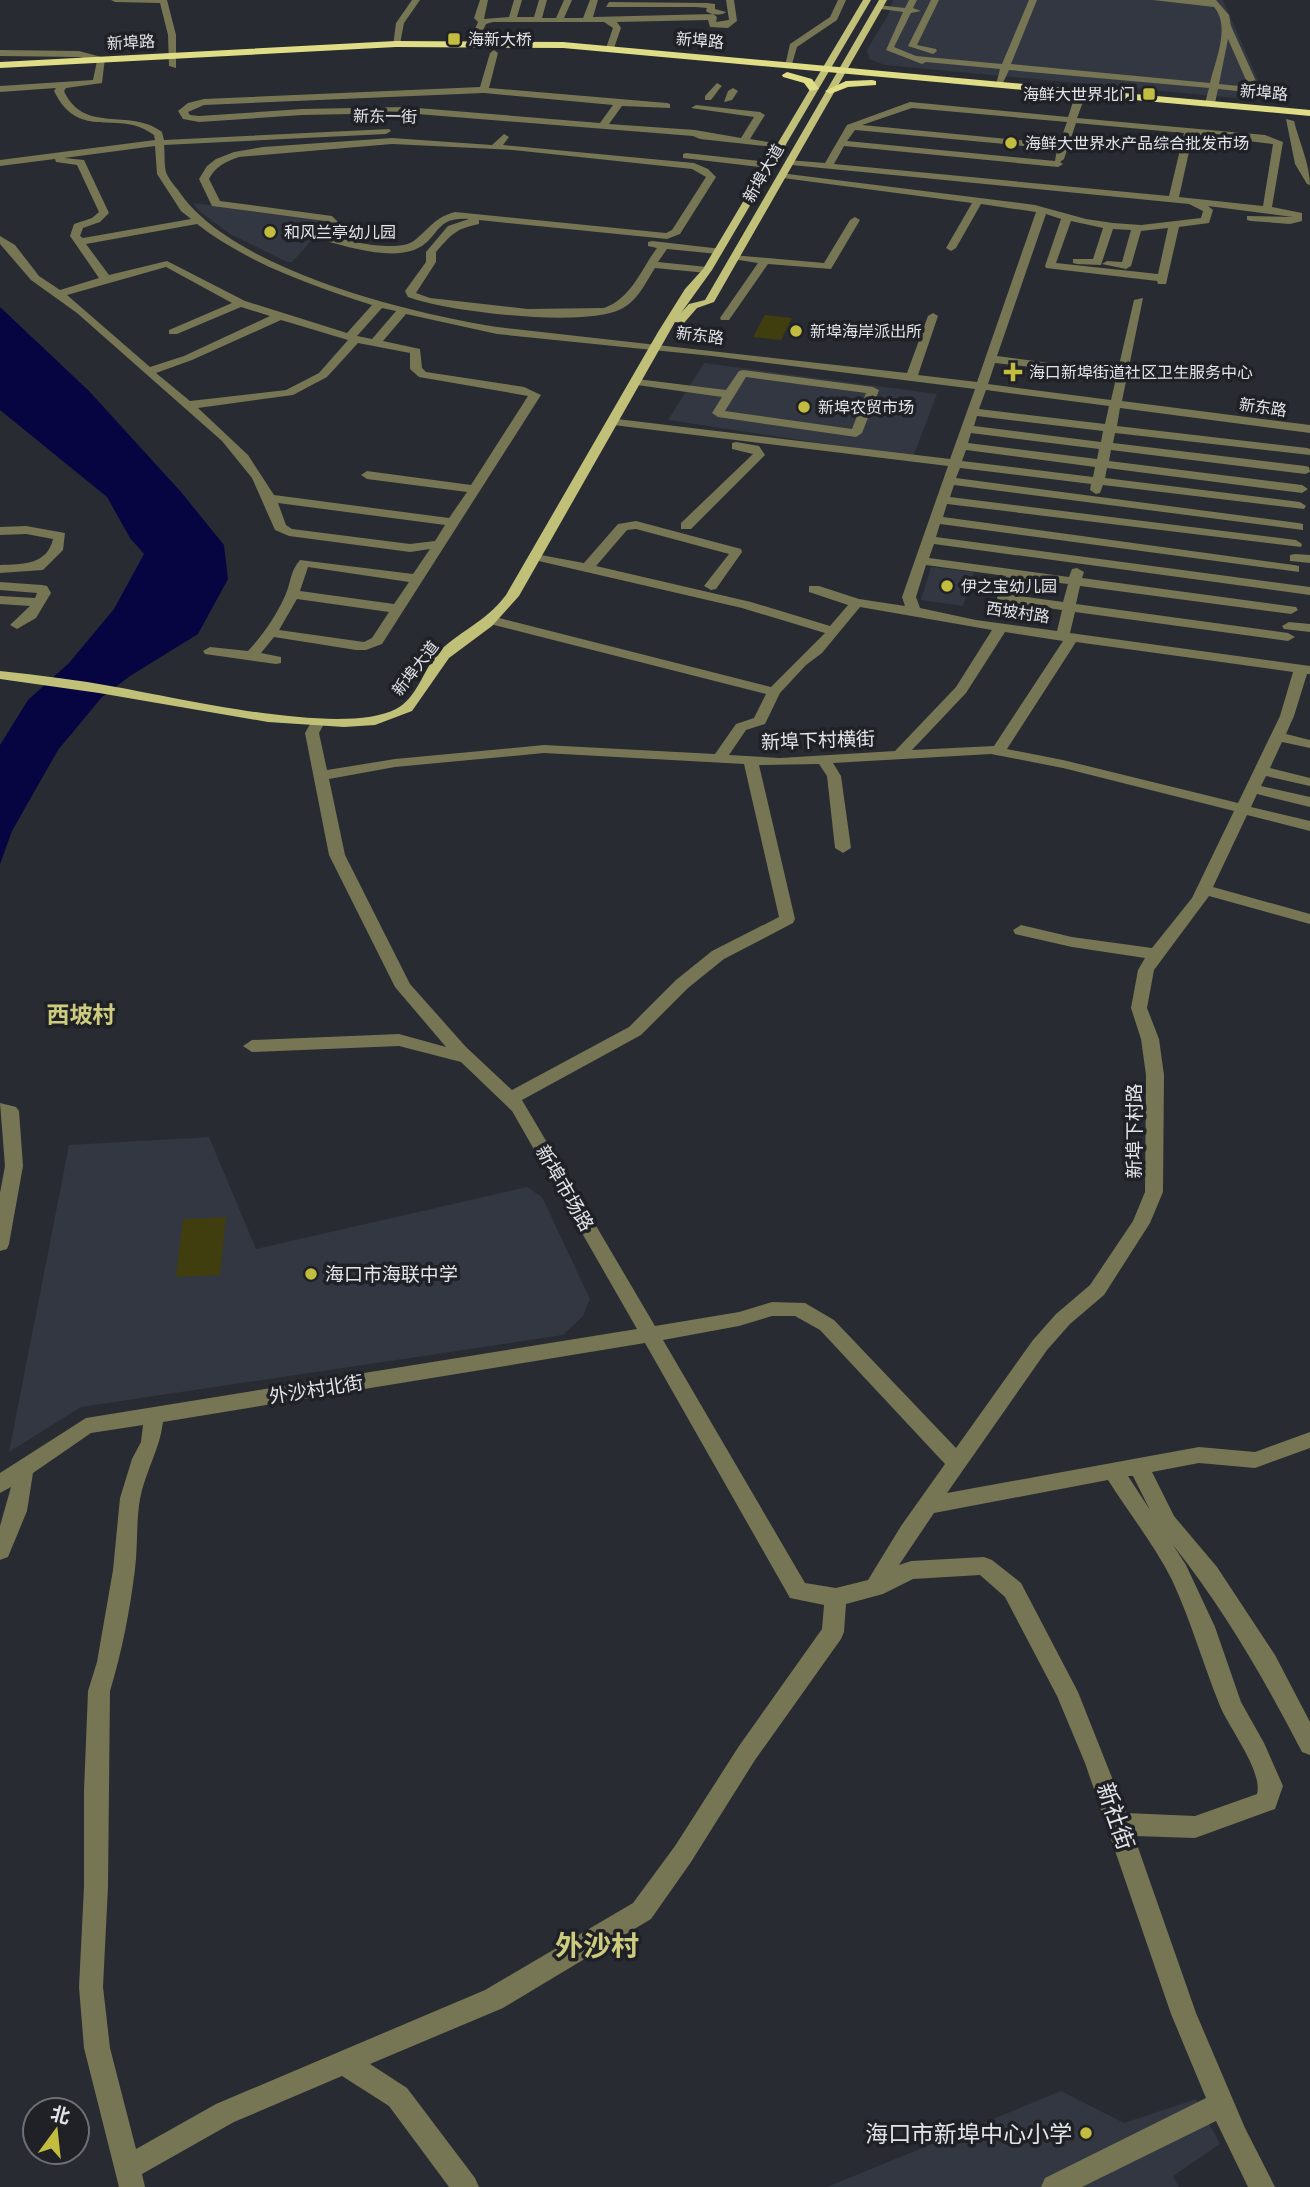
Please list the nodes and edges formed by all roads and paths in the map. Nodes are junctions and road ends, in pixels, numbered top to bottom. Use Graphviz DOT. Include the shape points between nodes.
graph roads {
  1 [pos="115,0"];
  2 [pos="416,0"];
  3 [pos="484,0"];
  4 [pos="518,0"];
  5 [pos="543,0"];
  6 [pos="568,0"];
  7 [pos="594,0"];
  8 [pos="730,0"];
  9 [pos="842,0"];
  10 [pos="867,0"];
  11 [pos="913,0"];
  12 [pos="935,0"];
  13 [pos="1033,0"];
  14 [pos="1157,0"];
  15 [pos="164,1"];
  16 [pos="695,2"];
  17 [pos="1214,2"];
  18 [pos="881,4"];
  19 [pos="608,9"];
  20 [pos="907,10"];
  21 [pos="732,12"];
  22 [pos="933,12"];
  23 [pos="588,19"];
  24 [pos="512,20"];
  25 [pos="537,20"];
  26 [pos="559,20"];
  27 [pos="482,22"];
  28 [pos="1227,26"];
  29 [pos="473,43"];
  30 [pos="396,44"];
  31 [pos="610,48"];
  32 [pos="0,53"];
  33 [pos="494,53"];
  34 [pos="833,57"];
  35 [pos="172,61"];
  36 [pos="0,65"];
  37 [pos="1007,65"];
  38 [pos="99,66"];
  39 [pos="787,69"];
  40 [pos="843,69"];
  41 [pos="1088,72"];
  42 [pos="823,73"];
  43 [pos="0,75"];
  44 [pos="872,83"];
  45 [pos="999,83"];
  46 [pos="1215,84"];
  47 [pos="62,86"];
  48 [pos="717,86"];
  49 [pos="0,89"];
  50 [pos="814,89"];
  51 [pos="484,90"];
  52 [pos="733,91"];
  53 [pos="830,91"];
  54 [pos="1080,97"];
  55 [pos="727,100"];
  56 [pos="619,103"];
  57 [pos="1210,103"];
  58 [pos="667,106"];
  59 [pos="696,108"];
  60 [pos="1310,113"];
  61 [pos="760,115"];
  62 [pos="1072,119"];
  63 [pos="1289,121"];
  64 [pos="701,122"];
  65 [pos="1310,123"];
  66 [pos="628,126"];
  67 [pos="850,127"];
  68 [pos="1189,131"];
  69 [pos="693,132"];
  70 [pos="440,133"];
  71 [pos="603,133"];
  72 [pos="491,136"];
  73 [pos="620,137"];
  74 [pos="504,138"];
  75 [pos="744,141"];
  76 [pos="1278,142"];
  77 [pos="156,143"];
  78 [pos="841,143"];
  79 [pos="782,145"];
  80 [pos="1063,147"];
  81 [pos="495,148"];
  82 [pos="790,162"];
  83 [pos="0,163"];
  84 [pos="769,164"];
  85 [pos="1058,164"];
  86 [pos="828,166"];
  87 [pos="0,168"];
  88 [pos="783,175"];
  89 [pos="1310,181"];
  90 [pos="1049,192"];
  91 [pos="1173,200"];
  92 [pos="978,201"];
  93 [pos="1189,201"];
  94 [pos="1267,209"];
  95 [pos="1042,210"];
  96 [pos="1208,213"];
  97 [pos="1067,217"];
  98 [pos="855,220"];
  99 [pos="196,221"];
  100 [pos="1109,225"];
  101 [pos="1174,225"];
  102 [pos="1137,227"];
  103 [pos="0,239"];
  104 [pos="80,242"];
  105 [pos="663,245"];
  106 [pos="951,248"];
  107 [pos="718,251"];
  108 [pos="736,257"];
  109 [pos="1053,258"];
  110 [pos="765,260"];
  111 [pos="1097,263"];
  112 [pos="650,264"];
  113 [pos="1126,266"];
  114 [pos="707,271"];
  115 [pos="1163,277"];
  116 [pos="106,279"];
  117 [pos="720,284"];
  118 [pos="746,288"];
  119 [pos="59,294"];
  120 [pos="1139,300"];
  121 [pos="709,302"];
  122 [pos="241,303"];
  123 [pos="379,304"];
  124 [pos="456,304"];
  125 [pos="733,307"];
  126 [pos="403,310"];
  127 [pos="280,316"];
  128 [pos="933,316"];
  129 [pos="725,318"];
  130 [pos="445,320"];
  131 [pos="173,332"];
  132 [pos="352,338"];
  133 [pos="375,343"];
  134 [pos="657,346"];
  135 [pos="818,353"];
  136 [pos="992,359"];
  137 [pos="812,365"];
  138 [pos="1057,367"];
  139 [pos="147,372"];
  140 [pos="911,377"];
  141 [pos="637,382"];
  142 [pos="983,388"];
  143 [pos="729,394"];
  144 [pos="1115,404"];
  145 [pos="190,405"];
  146 [pos="974,412"];
  147 [pos="613,421"];
  148 [pos="813,427"];
  149 [pos="1110,428"];
  150 [pos="968,429"];
  151 [pos="1310,429"];
  152 [pos="803,445"];
  153 [pos="962,446"];
  154 [pos="1106,446"];
  155 [pos="1307,452"];
  156 [pos="956,463"];
  157 [pos="1102,464"];
  158 [pos="1305,470"];
  159 [pos="367,475"];
  160 [pos="950,481"];
  161 [pos="1098,481"];
  162 [pos="475,489"];
  163 [pos="1303,489"];
  164 [pos="270,498"];
  165 [pos="943,500"];
  166 [pos="1093,500"];
  167 [pos="1300,506"];
  168 [pos="1089,518"];
  169 [pos="936,520"];
  170 [pos="455,523"];
  171 [pos="1302,525"];
  172 [pos="686,526"];
  173 [pos="0,531"];
  174 [pos="929,540"];
  175 [pos="1084,540"];
  176 [pos="439,544"];
  177 [pos="535,556"];
  178 [pos="1295,557"];
  179 [pos="1310,559"];
  180 [pos="1080,560"];
  181 [pos="922,561"];
  182 [pos="587,568"];
  183 [pos="0,569"];
  184 [pos="1014,573"];
  185 [pos="418,579"];
  186 [pos="1075,581"];
  187 [pos="0,586"];
  188 [pos="711,586"];
  189 [pos="814,589"];
  190 [pos="1292,589"];
  191 [pos="1310,592"];
  192 [pos="293,594"];
  193 [pos="0,600"];
  194 [pos="40,602"];
  195 [pos="857,603"];
  196 [pos="1069,607"];
  197 [pos="399,609"];
  198 [pos="1291,610"];
  199 [pos="914,611"];
  200 [pos="491,620"];
  201 [pos="17,625"];
  202 [pos="1001,628"];
  203 [pos="1310,628"];
  204 [pos="834,631"];
  205 [pos="1289,631"];
  206 [pos="273,633"];
  207 [pos="1067,637"];
  208 [pos="210,650"];
  209 [pos="251,656"];
  210 [pos="276,660"];
  211 [pos="1299,669"];
  212 [pos="0,675"];
  213 [pos="0,684"];
  214 [pos="34,684"];
  215 [pos="774,692"];
  216 [pos="318,722"];
  217 [pos="1277,736"];
  218 [pos="1310,744"];
  219 [pos="998,752"];
  220 [pos="898,756"];
  221 [pos="720,758"];
  222 [pos="824,760"];
  223 [pos="751,761"];
  224 [pos="1261,770"];
  225 [pos="321,776"];
  226 [pos="1310,782"];
  227 [pos="1253,788"];
  228 [pos="1310,803"];
  229 [pos="1242,809"];
  230 [pos="1310,826"];
  231 [pos="843,848"];
  232 [pos="1204,889"];
  233 [pos="1310,919"];
  234 [pos="1021,930"];
  235 [pos="1156,954"];
  236 [pos="252,1046"];
  237 [pos="467,1058"];
  238 [pos="510,1099"];
  239 [pos="0,1109"];
  240 [pos="0,1244"];
  241 [pos="649,1335"];
  242 [pos="154,1415"];
  243 [pos="1310,1440"];
  244 [pos="957,1463"];
  245 [pos="1138,1466"];
  246 [pos="23,1469"];
  247 [pos="1113,1470"];
  248 [pos="0,1484"];
  249 [pos="927,1504"];
  250 [pos="0,1551"];
  251 [pos="875,1587"];
  252 [pos="836,1597"];
  253 [pos="1310,1745"];
  254 [pos="1119,1824"];
  255 [pos="343,2062"];
  256 [pos="1222,2104"];
  257 [pos="130,2178"];
  258 [pos="466,2187"];
  259 [pos="1054,2187"];
  260 [pos="1262,2187"];
  1 -- 15 [label="street"];
  2 -- 30 [label="street" via="400,23"];
  3 -- 27 [label="street" via="478,18"];
  4 -- 24 [label="street"];
  5 -- 25 [label="street"];
  6 -- 26 [label="street"];
  7 -- 23 [label="street"];
  8 -- 21 [label="street"];
  9 -- 39 [label="street" via="834,18 793,46"];
  10 -- 34 [label="main road, 新埠大道"];
  11 -- 20 [label="street"];
  12 -- 22 [label="street"];
  13 -- 37 [label="street"];
  14 -- 17 [label="street"];
  15 -- 35 [label="street"];
  16 -- 19 [label="street"];
  16 -- 21 [label="street" via="711,5 713,12"];
  17 -- 28 [label="street"];
  18 -- 20 [label="street"];
  18 -- 40 [label="main road, 新埠大道"];
  19 -- 21 [label="street" via="692,19 712,17 710,23 723,25 733,21"];
  19 -- 23 [label="street"];
  19 -- 31 [label="street" via="617,28"];
  20 -- 22 [label="street"];
  20 -- 37 [label="street" via="889,48 914,58"];
  22 -- 37 [label="street" via="912,46"];
  23 -- 26 [label="street"];
  24 -- 25 [label="street"];
  24 -- 27 [label="street"];
  25 -- 26 [label="street"];
  27 -- 29 [label="street"];
  28 -- 46 [label="street"];
  28 -- 46 [label="street" via="1254,86"];
  29 -- 30 [label="highway, 新埠路"];
  29 -- 31 [label="highway, 新埠路"];
  30 -- 35 [label="highway, 新埠路"];
  31 -- 39 [label="highway, 新埠路"];
  32 -- 38 [label="street" via="79,54"];
  33 -- 35 [label="highway, 新埠路"];
  33 -- 39 [label="highway, 新埠路"];
  33 -- 51 [label="street"];
  34 -- 39 [label="highway"];
  34 -- 42 [label="main road, 新埠大道"];
  35 -- 38 [label="highway, 新埠路"];
  36 -- 38 [label="highway, 新埠路" via="84,61"];
  37 -- 41 [label="street"];
  37 -- 45 [label="street"];
  38 -- 43 [label="highway"];
  38 -- 47 [label="street" via="99,80 94,83"];
  39 -- 42 [label="highway, 新埠路"];
  39 -- 50 [label="highway"];
  40 -- 42 [label="highway, 新埠路"];
  40 -- 44 [label="highway, 新埠路"];
  40 -- 45 [label="highway, 新埠路" via="859,66"];
  40 -- 53 [label="main road, 新埠大道"];
  41 -- 46 [label="street"];
  41 -- 54 [label="street"];
  42 -- 50 [label="main road, 新埠大道"];
  44 -- 53 [label="highway" via="846,84"];
  44 -- 54 [label="highway, 新埠路"];
  45 -- 54 [label="highway, 新埠路"];
  46 -- 57 [label="street"];
  47 -- 49 [label="street"];
  47 -- 77 [label="street" via="64,106 73,112 92,119 144,124 159,134"];
  48 -- 55 [label="street" via="704,98"];
  50 -- 79 [label="main road, 新埠大道"];
  51 -- 56 [label="street"];
  51 -- 71 [label="street" via="204,102 183,111 186,117 199,118 405,110"];
  52 -- 55 [label="street"];
  53 -- 82 [label="main road, 新埠大道"];
  54 -- 57 [label="highway, 新埠路"];
  54 -- 62 [label="street"];
  54 -- 63 [label="highway, 新埠路"];
  55 -- 61 [label="street" via="760,105 764,107"];
  56 -- 58 [label="street"];
  56 -- 71 [label="street"];
  57 -- 60 [label="highway, 新埠路"];
  59 -- 61 [label="street"];
  61 -- 75 [label="street"];
  62 -- 67 [label="street" via="910,105"];
  62 -- 68 [label="street"];
  62 -- 80 [label="street"];
  63 -- 65 [label="highway, 新埠路"];
  63 -- 76 [label="street" via="1279,131"];
  63 -- 89 [label="street" via="1300,164"];
  64 -- 69 [label="street"];
  66 -- 69 [label="street"];
  66 -- 71 [label="street"];
  66 -- 73 [label="street"];
  67 -- 78 [label="street"];
  67 -- 80 [label="street"];
  68 -- 76 [label="street"];
  68 -- 91 [label="street"];
  69 -- 75 [label="street"];
  70 -- 77 [label="street, 新东一街" via="364,131"];
  72 -- 74 [label="street"];
  74 -- 81 [label="street"];
  74 -- 84 [label="street"];
  75 -- 79 [label="street"];
  76 -- 94 [label="street"];
  77 -- 83 [label="street, 新东一街"];
  77 -- 99 [label="street, 新东路" via="163,183"];
  78 -- 85 [label="street"];
  78 -- 86 [label="street"];
  79 -- 84 [label="main road, 新埠大道"];
  80 -- 85 [label="street"];
  81 -- 81 [label="street" via="392,141 263,150 219,161 204,179 216,204 328,218 335,224 327,235 330,239 401,248 412,246 439,219 454,215 667,236 676,232 711,177 694,166"];
  82 -- 86 [label="street"];
  82 -- 88 [label="main road, 新埠大道"];
  84 -- 107 [label="main road, 新埠大道"];
  85 -- 90 [label="street"];
  86 -- 90 [label="street" via="868,177"];
  87 -- 104 [label="street" via="64,159 81,162 104,213 78,226 75,236"];
  88 -- 92 [label="street"];
  88 -- 108 [label="main road, 新埠大道"];
  90 -- 91 [label="street"];
  90 -- 96 [label="street"];
  91 -- 93 [label="street"];
  92 -- 95 [label="street"];
  92 -- 106 [label="street"];
  93 -- 94 [label="street"];
  93 -- 96 [label="street"];
  94 -- 96 [label="street" via="1291,212 1298,219"];
  95 -- 97 [label="street"];
  95 -- 136 [label="street"];
  96 -- 101 [label="street" via="1205,221"];
  97 -- 100 [label="street"];
  97 -- 109 [label="street"];
  98 -- 110 [label="street" via="827,267"];
  99 -- 104 [label="street"];
  99 -- 123 [label="street, 新东路" via="261,261"];
  100 -- 102 [label="street"];
  100 -- 111 [label="street"];
  101 -- 102 [label="street"];
  101 -- 115 [label="street"];
  102 -- 113 [label="street"];
  103 -- 119 [label="street" via="16,251 29,273"];
  104 -- 116 [label="street"];
  105 -- 107 [label="street"];
  105 -- 112 [label="street"];
  105 -- 124 [label="street" via="476,222 456,225 432,252 431,262 411,291 417,299"];
  107 -- 114 [label="main road, 新埠大道"];
  108 -- 110 [label="street"];
  108 -- 117 [label="main road, 新埠大道"];
  109 -- 111 [label="street"];
  109 -- 115 [label="street" via="1050,267"];
  110 -- 118 [label="street"];
  111 -- 113 [label="street"];
  112 -- 114 [label="street"];
  112 -- 124 [label="street" via="632,294 611,311 575,314"];
  113 -- 115 [label="street"];
  114 -- 134 [label="main road, 新埠大道" via="689,290"];
  116 -- 119 [label="street"];
  116 -- 122 [label="street" via="163,261"];
  117 -- 118 [label="street"];
  117 -- 121 [label="main road, 新埠大道"];
  118 -- 125 [label="street"];
  119 -- 139 [label="street"];
  120 -- 144 [label="street"];
  121 -- 125 [label="street"];
  121 -- 134 [label="main road, 新埠大道" via="693,306 670,338"];
  122 -- 127 [label="street"];
  122 -- 131 [label="street"];
  123 -- 126 [label="street, 新东路"];
  123 -- 132 [label="street"];
  124 -- 130 [label="street"];
  125 -- 129 [label="street"];
  126 -- 130 [label="street, 新东路"];
  126 -- 133 [label="street"];
  127 -- 132 [label="street"];
  127 -- 139 [label="street"];
  128 -- 140 [label="street"];
  130 -- 134 [label="street, 新东路"];
  132 -- 133 [label="street"];
  132 -- 145 [label="street" via="323,375 289,393"];
  133 -- 162 [label="street" via="416,351 418,373 535,395"];
  134 -- 137 [label="street, 新东路"];
  134 -- 141 [label="main road, 新埠大道"];
  135 -- 137 [label="street"];
  136 -- 138 [label="street"];
  136 -- 142 [label="street"];
  137 -- 140 [label="street, 新东路"];
  139 -- 145 [label="street"];
  140 -- 142 [label="street, 新东路"];
  141 -- 143 [label="street"];
  141 -- 147 [label="main road, 新埠大道"];
  142 -- 144 [label="street, 新东路"];
  142 -- 146 [label="street"];
  143 -- 148 [label="street" via="718,413"];
  143 -- 148 [label="street" via="743,373 873,390 856,433"];
  144 -- 149 [label="street"];
  144 -- 151 [label="street, 新东路"];
  145 -- 164 [label="street" via="231,441"];
  146 -- 149 [label="street"];
  146 -- 150 [label="street"];
  147 -- 152 [label="street"];
  147 -- 172 [label="street" via="755,450 759,455"];
  147 -- 177 [label="main road, 新埠大道"];
  148 -- 152 [label="street"];
  149 -- 154 [label="street"];
  149 -- 155 [label="street"];
  150 -- 153 [label="street"];
  150 -- 154 [label="street"];
  151 -- 155 [label="street, 新埠下村路"];
  152 -- 156 [label="street"];
  153 -- 156 [label="street"];
  153 -- 157 [label="street"];
  154 -- 157 [label="street"];
  154 -- 158 [label="street"];
  155 -- 158 [label="street, 新埠下村路"];
  156 -- 160 [label="street"];
  156 -- 161 [label="street"];
  157 -- 161 [label="street"];
  157 -- 163 [label="street"];
  158 -- 163 [label="street, 新埠下村路"];
  159 -- 162 [label="street"];
  160 -- 165 [label="street"];
  160 -- 166 [label="street"];
  161 -- 166 [label="street"];
  161 -- 167 [label="street"];
  162 -- 170 [label="street"];
  163 -- 167 [label="street, 新埠下村路"];
  164 -- 170 [label="street"];
  164 -- 176 [label="street" via="280,527 289,532 410,548"];
  165 -- 168 [label="street"];
  165 -- 169 [label="street"];
  166 -- 168 [label="street"];
  166 -- 171 [label="street"];
  167 -- 171 [label="street, 新埠下村路"];
  168 -- 175 [label="street"];
  168 -- 178 [label="street"];
  169 -- 174 [label="street"];
  169 -- 175 [label="street"];
  170 -- 176 [label="street"];
  171 -- 178 [label="street, 新埠下村路"];
  173 -- 183 [label="street" via="60,536 57,550 38,567"];
  174 -- 180 [label="street"];
  174 -- 181 [label="street"];
  175 -- 178 [label="street"];
  175 -- 180 [label="street"];
  176 -- 185 [label="street"];
  177 -- 182 [label="street"];
  177 -- 200 [label="main road, 新埠大道" via="512,596"];
  178 -- 179 [label="street"];
  178 -- 190 [label="street, 新埠下村路"];
  180 -- 186 [label="street"];
  180 -- 190 [label="street"];
  181 -- 184 [label="street"];
  181 -- 199 [label="street" via="909,597"];
  182 -- 188 [label="street" via="623,527 636,525 736,552"];
  182 -- 204 [label="street" via="747,605"];
  184 -- 186 [label="street"];
  184 -- 196 [label="street" via="1004,598"];
  185 -- 192 [label="street" via="305,563 297,570"];
  185 -- 197 [label="street"];
  186 -- 196 [label="street"];
  186 -- 198 [label="street"];
  187 -- 194 [label="street" via="41,589"];
  189 -- 195 [label="street, 西坡村路"];
  190 -- 191 [label="street"];
  190 -- 198 [label="street, 新埠下村路"];
  192 -- 197 [label="street"];
  192 -- 206 [label="street"];
  193 -- 194 [label="street"];
  194 -- 201 [label="street"];
  195 -- 199 [label="street, 西坡村路"];
  195 -- 204 [label="street"];
  196 -- 205 [label="street"];
  196 -- 207 [label="street"];
  197 -- 206 [label="street" via="381,638 366,646"];
  198 -- 205 [label="street, 新埠下村路"];
  199 -- 202 [label="street, 西坡村路"];
  200 -- 215 [label="street"];
  200 -- 216 [label="main road, 新埠大道" via="443,656 418,696 400,713 364,723"];
  202 -- 207 [label="street, 西坡村路"];
  202 -- 220 [label="street" via="961,690"];
  203 -- 205 [label="street"];
  204 -- 215 [label="street"];
  205 -- 211 [label="street, 新埠下村路"];
  206 -- 209 [label="street"];
  207 -- 211 [label="street, 西坡村路"];
  207 -- 219 [label="street"];
  208 -- 209 [label="street"];
  209 -- 210 [label="street"];
  211 -- 217 [label="street, 新埠下村路" via="1297,691"];
  212 -- 214 [label="main road"];
  213 -- 214 [label="main road"];
  214 -- 216 [label="main road, 新埠大道"];
  215 -- 221 [label="street" via="760,721 741,727"];
  216 -- 225 [label="street, 新埠市场路" via="312,733"];
  217 -- 218 [label="street"];
  217 -- 224 [label="street, 新埠下村路"];
  219 -- 220 [label="street, 新埠下村横街"];
  219 -- 229 [label="street, 新埠下村横街"];
  220 -- 222 [label="street, 新埠下村横街"];
  221 -- 223 [label="street, 新埠下村横街"];
  221 -- 225 [label="street, 新埠下村横街" via="544,749 395,763"];
  222 -- 223 [label="street, 新埠下村横街"];
  222 -- 231 [label="street" via="834,776"];
  223 -- 238 [label="street" via="787,919 718,955 635,1031"];
  224 -- 226 [label="street"];
  224 -- 227 [label="street, 新埠下村路"];
  225 -- 237 [label="street, 新埠市场路" via="337,855 404,987"];
  227 -- 228 [label="street"];
  227 -- 229 [label="street, 新埠下村路"];
  229 -- 230 [label="street, 新埠下村横街"];
  229 -- 232 [label="street, 新埠下村路"];
  232 -- 233 [label="street"];
  232 -- 235 [label="street, 新埠下村路"];
  234 -- 235 [label="street"];
  235 -- 244 [label="street, 新埠下村路" via="1146,970 1139,1008 1155,1075 1154,1192 1141,1223 1097,1290 1040,1345"];
  236 -- 237 [label="street" via="399,1040"];
  237 -- 238 [label="street, 新埠市场路"];
  238 -- 241 [label="street, 新埠市场路"];
  239 -- 240 [label="street" via="10,1111 14,1166"];
  241 -- 242 [label="street, 外沙村北街"];
  241 -- 244 [label="street, 外沙村北街" via="772,1309 798,1308 827,1325"];
  241 -- 252 [label="street, 新埠市场路" via="798,1591"];
  242 -- 246 [label="street, 外沙村北街" via="86,1426"];
  242 -- 257 [label="street" via="151,1442 130,1498 124,1570 99,1692 91,1987 97,2048"];
  243 -- 245 [label="street" via="1255,1460 1199,1455"];
  244 -- 249 [label="street, 新埠下村路"];
  245 -- 247 [label="street"];
  245 -- 253 [label="street" via="1167,1522 1209,1574 1267,1662"];
  246 -- 248 [label="street, 外沙村北街"];
  246 -- 250 [label="street" via="20,1500"];
  247 -- 249 [label="street"];
  247 -- 254 [label="street" via="1178,1571 1204,1627 1231,1705 1271,1786 1267,1801 1195,1827"];
  249 -- 251 [label="street, 新埠下村路"];
  251 -- 252 [label="street, 新埠市场路"];
  251 -- 254 [label="street, 新社街" via="911,1570 984,1566 1013,1590 1067,1692"];
  252 -- 255 [label="street" via="832,1632 642,1911 494,1999"];
  254 -- 256 [label="street, 新社街" via="1171,1978"];
  255 -- 257 [label="street" via="225,2113"];
  255 -- 258 [label="street" via="398,2097"];
  256 -- 259 [label="street"];
  256 -- 260 [label="street, 新社街"];
}
